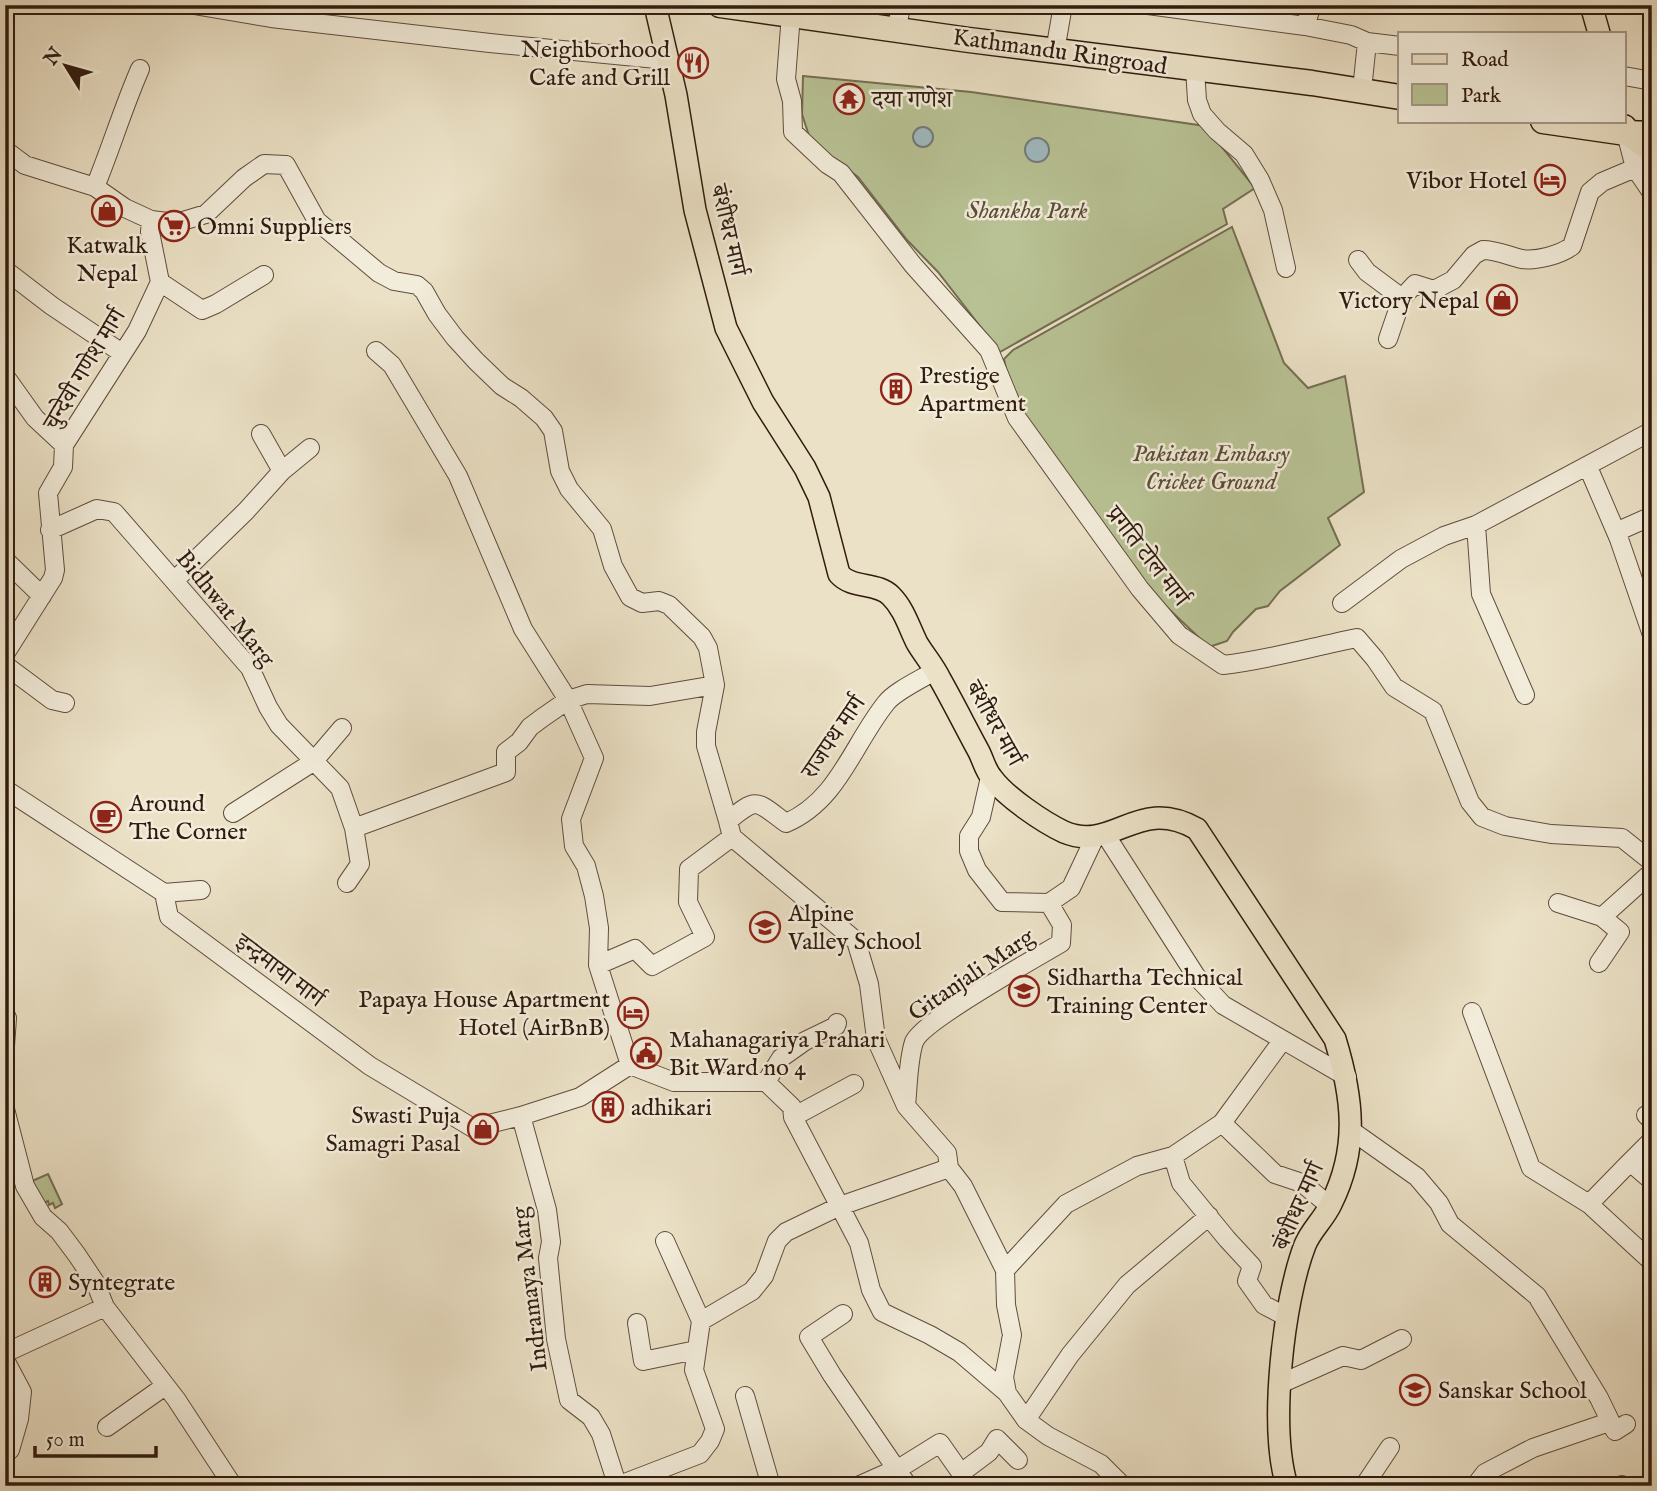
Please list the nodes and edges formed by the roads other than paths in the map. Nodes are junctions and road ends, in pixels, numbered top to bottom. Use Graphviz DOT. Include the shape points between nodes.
graph roads {
  1 [pos="194,5"];
  2 [pos="656,5"];
  3 [pos="720,5"];
  4 [pos="1063,5"];
  5 [pos="1148,5"];
  6 [pos="1312,5"];
  7 [pos="1591,5"];
  8 [pos="807,12"];
  9 [pos="899,17"];
  10 [pos="1305,26"];
  11 [pos="1599,32"];
  12 [pos="1367,42"];
  13 [pos="1398,46"];
  14 [pos="1055,51"];
  15 [pos="667,60"];
  16 [pos="140,69"];
  17 [pos="1195,69"];
  18 [pos="1626,76"];
  19 [pos="1652,81"];
  20 [pos="1362,90"];
  21 [pos="1398,97"];
  22 [pos="1557,122"];
  23 [pos="1625,127"];
  24 [pos="1652,134"];
  25 [pos="5,150"];
  26 [pos="1652,153"];
  27 [pos="1635,168"];
  28 [pos="95,187"];
  29 [pos="1652,193"];
  30 [pos="151,220"];
  31 [pos="1357,260"];
  32 [pos="1286,268"];
  33 [pos="5,270"];
  34 [pos="264,275"];
  35 [pos="160,282"];
  36 [pos="1402,298"];
  37 [pos="1388,339"];
  38 [pos="376,351"];
  39 [pos="122,353"];
  40 [pos="5,376"];
  41 [pos="1652,431"];
  42 [pos="261,434"];
  43 [pos="64,445"];
  44 [pos="310,448"];
  45 [pos="1588,467"];
  46 [pos="282,471"];
  47 [pos="1652,516"];
  48 [pos="1476,525"];
  49 [pos="50,530"];
  50 [pos="1616,532"];
  51 [pos="5,560"];
  52 [pos="174,581"];
  53 [pos="42,596"];
  54 [pos="1342,603"];
  55 [pos="1652,635"];
  56 [pos="5,654"];
  57 [pos="5,664"];
  58 [pos="936,670"];
  59 [pos="715,685"];
  60 [pos="1525,695"];
  61 [pos="568,700"];
  62 [pos="65,703"];
  63 [pos="342,728"];
  64 [pos="313,762"];
  65 [pos="990,777"];
  66 [pos="5,789"];
  67 [pos="233,813"];
  68 [pos="354,828"];
  69 [pos="730,829"];
  70 [pos="1100,836"];
  71 [pos="1652,862"];
  72 [pos="1652,872"];
  73 [pos="347,883"];
  74 [pos="201,890"];
  75 [pos="164,893"];
  76 [pos="1049,903"];
  77 [pos="1558,903"];
  78 [pos="1602,918"];
  79 [pos="1599,963"];
  80 [pos="598,965"];
  81 [pos="1472,1012"];
  82 [pos="5,1014"];
  83 [pos="837,1023"];
  84 [pos="1282,1041"];
  85 [pos="5,1046"];
  86 [pos="630,1065"];
  87 [pos="1347,1077"];
  88 [pos="766,1082"];
  89 [pos="854,1084"];
  90 [pos="906,1106"];
  91 [pos="5,1109"];
  92 [pos="521,1116"];
  93 [pos="793,1117"];
  94 [pos="1222,1123"];
  95 [pos="1352,1131"];
  96 [pos="1652,1140"];
  97 [pos="1173,1156"];
  98 [pos="1630,1162"];
  99 [pos="949,1168"];
  100 [pos="1652,1181"];
  101 [pos="1589,1204"];
  102 [pos="839,1206"];
  103 [pos="1331,1206"];
  104 [pos="1209,1216"];
  105 [pos="665,1241"];
  106 [pos="1652,1262"];
  107 [pos="1005,1270"];
  108 [pos="104,1307"];
  109 [pos="843,1314"];
  110 [pos="1287,1317"];
  111 [pos="701,1321"];
  112 [pos="637,1322"];
  113 [pos="1402,1339"];
  114 [pos="696,1350"];
  115 [pos="5,1353"];
  116 [pos="5,1360"];
  117 [pos="1280,1384"];
  118 [pos="166,1386"];
  119 [pos="1007,1393"];
  120 [pos="745,1396"];
  121 [pos="1026,1420"];
  122 [pos="107,1427"];
  123 [pos="1390,1447"];
  124 [pos="5,1453"];
  125 [pos="1017,1461"];
  126 [pos="897,1467"];
  127 [pos="962,1479"];
  128 [pos="617,1485"];
  129 [pos="233,1486"];
  130 [pos="771,1486"];
  131 [pos="858,1486"];
  132 [pos="908,1486"];
  133 [pos="1123,1486"];
  134 [pos="1287,1486"];
  135 [pos="1364,1486"];
  136 [pos="1475,1486"];
  1 -- 15 [label="street" via="477,42"];
  2 -- 15 [label="main road, बंशीधर मार्ग"];
  3 -- 8 [label="highway, Kathmandu Ringroad"];
  4 -- 14 [label="street"];
  5 -- 10 [label="street"];
  6 -- 10 [label="street"];
  7 -- 11 [label="main road"];
  8 -- 9 [label="highway, Kathmandu Ringroad"];
  8 -- 71 [label="street, प्रगति टोल मार्ग" via="786,79 793,132 841,173 913,265 989,349 1017,418 1132,578 1179,635 1223,665 1357,638 1394,687 1433,712 1470,802 1482,817 1551,834 1622,838"];
  9 -- 14 [label="highway, Kathmandu Ringroad"];
  10 -- 12 [label="street"];
  12 -- 13 [label="street"];
  12 -- 20 [label="street"];
  14 -- 17 [label="highway, Kathmandu Ringroad"];
  15 -- 58 [label="main road, बंशीधर मार्ग" via="695,210 726,328 819,496 839,574 844,580 891,595"];
  16 -- 28 [label="street"];
  17 -- 20 [label="highway, Kathmandu Ringroad"];
  17 -- 32 [label="street" via="1202,114 1244,155 1260,180 1273,210"];
  18 -- 19 [label="street"];
  20 -- 21 [label="highway, Kathmandu Ringroad"];
  22 -- 23 [label="highway"];
  23 -- 24 [label="highway"];
  23 -- 26 [label="main road"];
  23 -- 27 [label="street"];
  25 -- 28 [label="street" via="25,165"];
  27 -- 29 [label="street"];
  27 -- 36 [label="street" via="1590,192 1567,250 1526,260 1483,250 1453,280 1434,290 1415,284"];
  28 -- 30 [label="street"];
  30 -- 35 [label="street"];
  30 -- 59 [label="street" via="176,223 206,214 264,164 286,164 317,221 379,273 424,291 476,361 544,418 553,431 560,471 602,529 613,566 630,597 669,605 702,637"];
  31 -- 36 [label="street"];
  33 -- 39 [label="street"];
  34 -- 35 [label="street" via="202,310"];
  35 -- 39 [label="street, चुन्देवी गणेश मार्ग"];
  36 -- 37 [label="street"];
  38 -- 61 [label="street" via="392,365 458,476 523,629"];
  39 -- 43 [label="street, चुन्देवी गणेश मार्ग"];
  40 -- 43 [label="street" via="35,418"];
  41 -- 45 [label="street"];
  42 -- 46 [label="street"];
  43 -- 49 [label="street, चुन्देवी गणेश मार्ग" via="63,467 48,493"];
  44 -- 46 [label="street"];
  45 -- 48 [label="street"];
  45 -- 50 [label="street"];
  46 -- 52 [label="street"];
  47 -- 50 [label="street"];
  48 -- 54 [label="street" via="1401,559"];
  48 -- 60 [label="street" via="1481,594"];
  49 -- 52 [label="street, Bidhwat Marg" via="97,509 114,512"];
  49 -- 53 [label="street, चुन्देवी गणेश मार्ग" via="55,570"];
  50 -- 55 [label="street"];
  51 -- 53 [label="street"];
  52 -- 64 [label="street, Bidhwat Marg" via="250,668 279,725"];
  53 -- 56 [label="street, चुन्देवी गणेश मार्ग"];
  57 -- 62 [label="street" via="52,700"];
  58 -- 65 [label="main road, बंशीधर मार्ग"];
  58 -- 69 [label="street, राजपथ मार्ग" via="887,701 820,800 786,823 761,804 747,805"];
  59 -- 61 [label="street" via="650,696 587,694"];
  59 -- 69 [label="street" via="706,746"];
  61 -- 68 [label="street" via="530,727 506,752 506,772"];
  61 -- 80 [label="street" via="594,758 571,819 574,846 586,866 594,896"];
  63 -- 64 [label="street"];
  64 -- 67 [label="street"];
  64 -- 68 [label="street, Bidhwat Marg" via="340,788"];
  65 -- 70 [label="main road, बंशीधर मार्ग" via="1056,828 1076,836"];
  65 -- 76 [label="street, Gitanjali Marg" via="981,817 969,836 977,870 1002,902"];
  66 -- 75 [label="street"];
  68 -- 73 [label="street, Bidhwat Marg" via="360,864"];
  69 -- 80 [label="street, राजपथ मार्ग" via="689,869 688,902 705,937 652,966 635,949"];
  69 -- 90 [label="street" via="856,941 869,984 876,1039"];
  70 -- 76 [label="street" via="1071,888"];
  70 -- 84 [label="street" via="1196,976 1223,1005"];
  70 -- 87 [label="main road, बंशीधर मार्ग" via="1159,817 1197,829 1335,1039"];
  72 -- 78 [label="street"];
  74 -- 75 [label="street"];
  75 -- 92 [label="street, इन्द्रमाया मार्ग" via="169,917 411,1092 473,1128"];
  76 -- 90 [label="street, Gitanjali Marg" via="1062,925 1061,943 920,1032 914,1043"];
  77 -- 78 [label="street"];
  78 -- 79 [label="street" via="1620,932"];
  80 -- 86 [label="street"];
  81 -- 101 [label="street" via="1531,1168"];
  82 -- 85 [label="street"];
  83 -- 88 [label="street" via="781,1058"];
  84 -- 87 [label="street"];
  84 -- 94 [label="street"];
  86 -- 88 [label="street" via="674,1082"];
  86 -- 92 [label="street, इन्द्रमाया मार्ग" via="580,1097"];
  87 -- 95 [label="main road, बंशीधर मार्ग"];
  88 -- 93 [label="street" via="792,1107"];
  89 -- 93 [label="street"];
  90 -- 99 [label="street" via="947,1153"];
  91 -- 108 [label="street" via="25,1186 43,1217 95,1282"];
  92 -- 128 [label="street, Indramaya Marg" via="547,1210 556,1339 569,1400 591,1417"];
  93 -- 102 [label="street"];
  94 -- 97 [label="street"];
  94 -- 103 [label="street" via="1275,1174 1303,1183"];
  95 -- 103 [label="main road, बंशीधर मार्ग"];
  95 -- 136 [label="street" via="1417,1177 1450,1224 1538,1296 1618,1423 1533,1448 1485,1472"];
  96 -- 98 [label="street"];
  97 -- 104 [label="street" via="1181,1182"];
  97 -- 107 [label="street" via="1137,1166 1066,1204"];
  98 -- 100 [label="street"];
  98 -- 101 [label="street"];
  99 -- 102 [label="street"];
  99 -- 107 [label="street" via="963,1186"];
  101 -- 106 [label="street"];
  102 -- 111 [label="street" via="786,1232 752,1291"];
  102 -- 119 [label="street" via="859,1243 882,1312 960,1352"];
  103 -- 110 [label="main road, बंशीधर मार्ग" via="1306,1243"];
  104 -- 110 [label="street" via="1252,1266 1247,1281 1264,1305"];
  104 -- 121 [label="street" via="1127,1284"];
  105 -- 111 [label="street"];
  107 -- 119 [label="street" via="1012,1335 1004,1377"];
  108 -- 115 [label="street"];
  108 -- 118 [label="street"];
  109 -- 126 [label="street" via="809,1337"];
  110 -- 117 [label="main road, बंशीधर मार्ग"];
  111 -- 114 [label="street"];
  112 -- 114 [label="street" via="643,1361"];
  113 -- 117 [label="street" via="1361,1360 1343,1356"];
  114 -- 128 [label="street" via="694,1370 715,1429 710,1441 700,1454"];
  116 -- 124 [label="street" via="22,1392 19,1419"];
  117 -- 134 [label="main road, बंशीधर मार्ग" via="1281,1466"];
  118 -- 122 [label="street"];
  118 -- 129 [label="street"];
  119 -- 121 [label="street"];
  120 -- 130 [label="street"];
  121 -- 133 [label="street" via="1101,1464"];
  123 -- 135 [label="street"];
  125 -- 127 [label="street" via="997,1440"];
  126 -- 127 [label="street" via="940,1443"];
  126 -- 131 [label="street"];
  126 -- 132 [label="street"];
}
